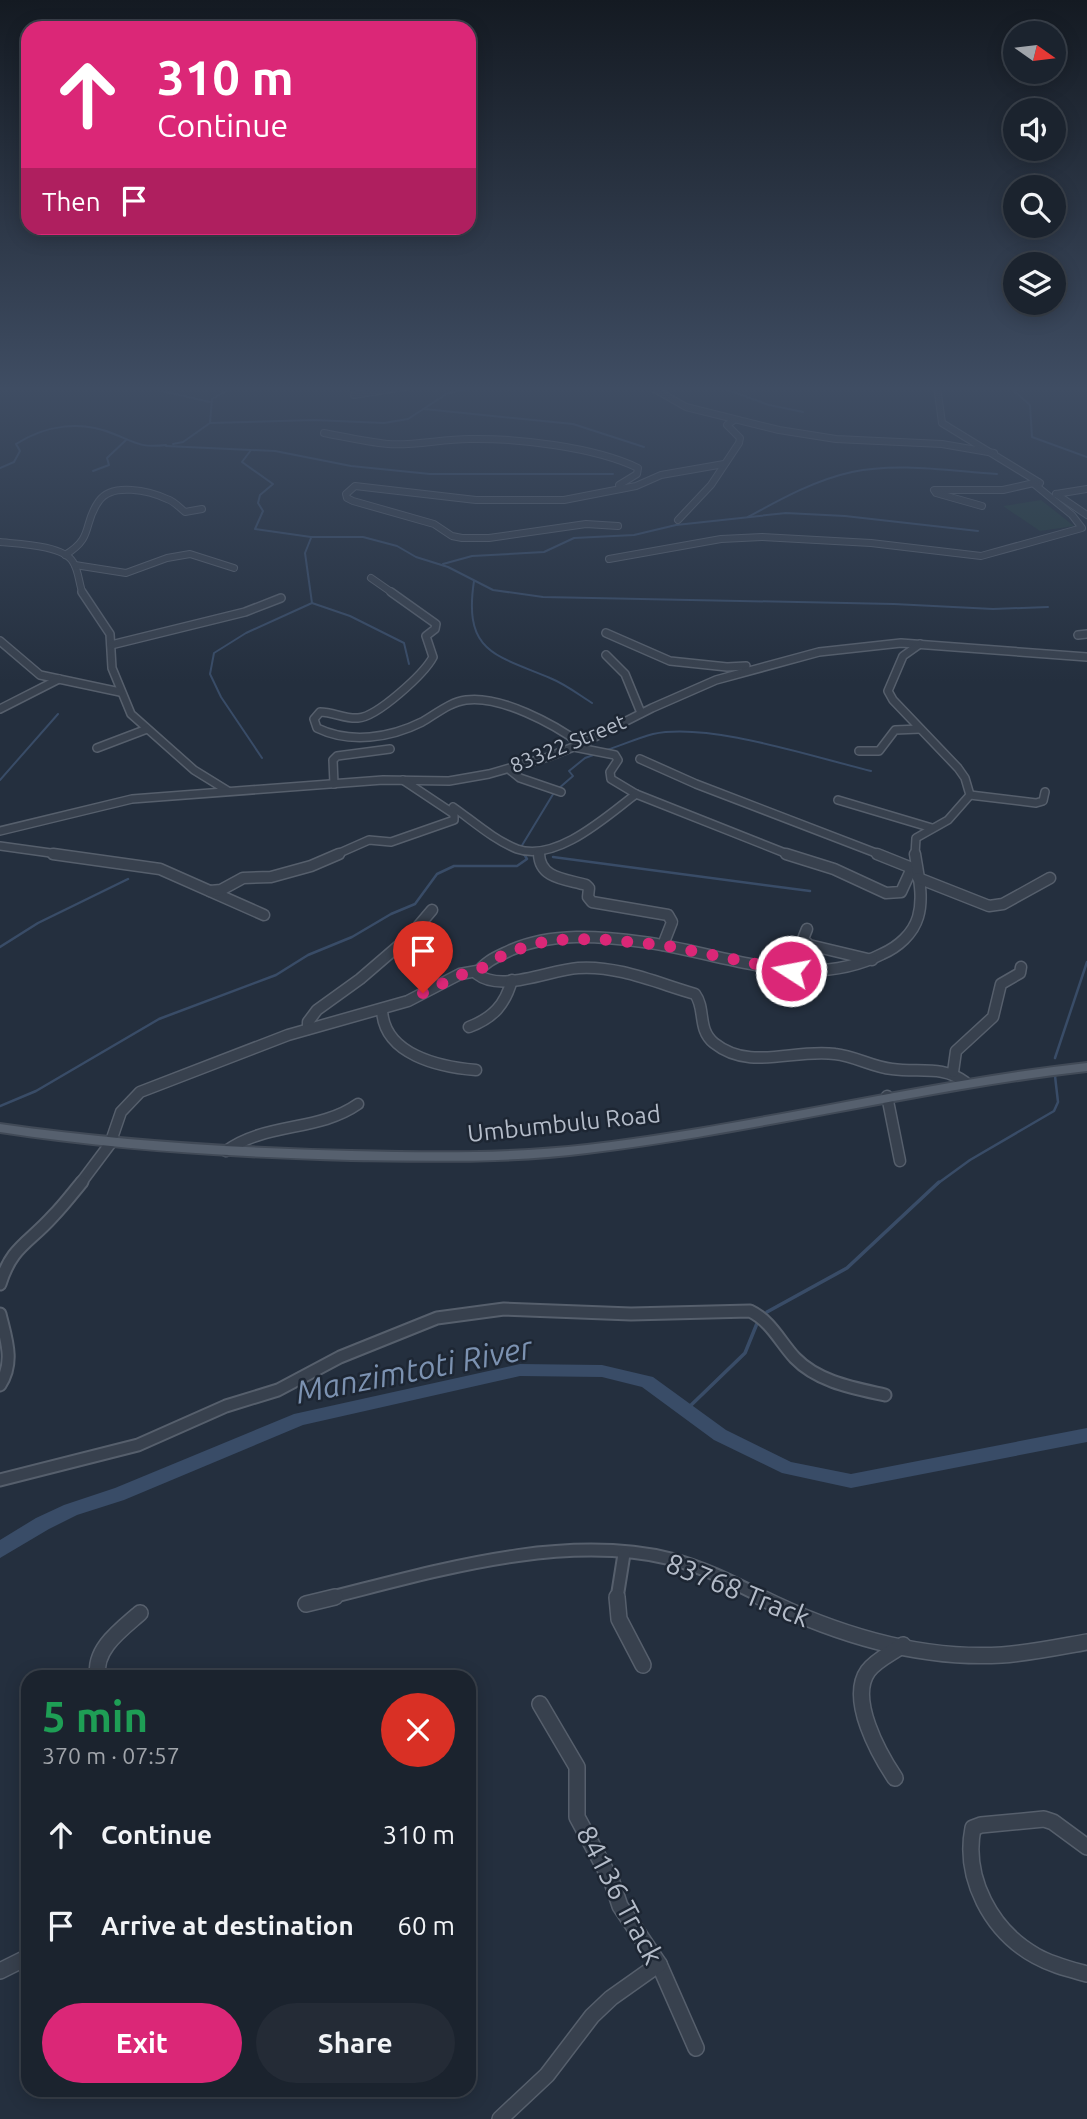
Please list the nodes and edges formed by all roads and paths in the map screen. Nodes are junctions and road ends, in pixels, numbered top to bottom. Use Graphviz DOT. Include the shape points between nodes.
graph roads {
  1 [pos="620,485"];
  2 [pos="641,485"];
  3 [pos="711,485"];
  4 [pos="1027,485"];
  5 [pos="1038,485"];
  6 [pos="1039,485"];
  7 [pos="1087,489"];
  8 [pos="620,490"];
  9 [pos="1056,494"];
  10 [pos="982,506"];
  11 [pos="202,509"];
  12 [pos="1087,515"];
  13 [pos="678,520"];
  14 [pos="618,526"];
  15 [pos="0,542"];
  16 [pos="65,555"];
  17 [pos="609,559"];
  18 [pos="75,565"];
  19 [pos="234,568"];
  20 [pos="371,578"];
  21 [pos="281,598"];
  22 [pos="606,633"];
  23 [pos="1087,634"];
  24 [pos="1078,635"];
  25 [pos="0,641"];
  26 [pos="920,644"];
  27 [pos="111,645"];
  28 [pos="606,655"];
  29 [pos="1087,657"];
  30 [pos="771,663"];
  31 [pos="59,679"];
  32 [pos="120,692"];
  33 [pos="0,709"];
  34 [pos="640,713"];
  35 [pos="147,729"];
  36 [pos="920,729"];
  37 [pos="578,745"];
  38 [pos="97,748"];
  39 [pos="390,749"];
  40 [pos="859,751"];
  41 [pos="640,759"];
  42 [pos="510,770"];
  43 [pos="406,780"];
  44 [pos="334,784"];
  45 [pos="225,789"];
  46 [pos="561,792"];
  47 [pos="1045,792"];
  48 [pos="636,794"];
  49 [pos="970,796"];
  50 [pos="838,800"];
  51 [pos="932,828"];
  52 [pos="0,831"];
  53 [pos="0,846"];
  54 [pos="538,852"];
  55 [pos="914,868"];
  56 [pos="918,878"];
  57 [pos="1050,878"];
  58 [pos="209,891"];
  59 [pos="432,910"];
  60 [pos="264,915"];
  61 [pos="807,929"];
  62 [pos="663,945"];
  63 [pos="873,961"];
  64 [pos="1021,967"];
  65 [pos="477,971"];
  66 [pos="512,981"];
  67 [pos="382,1009"];
  68 [pos="469,1027"];
  69 [pos="308,1029"];
  70 [pos="1087,1067"];
  71 [pos="476,1070"];
  72 [pos="953,1072"];
  73 [pos="965,1082"];
  74 [pos="887,1096"];
  75 [pos="358,1104"];
  76 [pos="0,1128"];
  77 [pos="110,1144"];
  78 [pos="226,1151"];
  79 [pos="900,1161"];
  80 [pos="0,1284"];
  81 [pos="0,1314"];
  82 [pos="0,1385"];
  83 [pos="885,1395"];
  84 [pos="0,1480"];
  85 [pos="624,1554"];
  86 [pos="306,1604"];
  87 [pos="141,1613"];
  88 [pos="1087,1642"];
  89 [pos="903,1645"];
  90 [pos="643,1665"];
  91 [pos="97,1670"];
  92 [pos="540,1704"];
  93 [pos="895,1779"];
  94 [pos="1087,1847"];
  95 [pos="21,1960"];
  96 [pos="659,1964"];
  97 [pos="0,1971"];
  98 [pos="1087,1974"];
  99 [pos="696,2048"];
  100 [pos="500,2119"];
  1 -- 8 [label="street"];
  2 -- 8 [label="street"];
  3 -- 13 [label="street"];
  4 -- 10 [label="street" via="1003,490 934,490"];
  5 -- 17 [label="street" via="1082,528 981,556 844,541 751,537"];
  6 -- 9 [label="street"];
  7 -- 9 [label="street"];
  8 -- 14 [label="street" via="557,500 476,500 355,486 346,495 462,538 586,524"];
  9 -- 12 [label="street"];
  11 -- 16 [label="street" via="185,512 169,499 128,489 108,494 97,503 82,545"];
  15 -- 16 [label="street"];
  16 -- 18 [label="street"];
  18 -- 19 [label="street" via="126,573 190,554"];
  18 -- 27 [label="street" via="82,593 105,624"];
  20 -- 37 [label="street" via="436,624 426,636 432,659 377,712 359,718 320,712 314,719 317,728 375,736 417,724 460,702 478,700 533,717 566,733"];
  21 -- 27 [label="street" via="245,612"];
  22 -- 30 [label="street" via="677,662 727,667"];
  23 -- 24 [label="street"];
  25 -- 31 [label="street" via="32,670"];
  26 -- 29 [label="street, 83322 Street"];
  26 -- 30 [label="street, 83322 Street" via="842,649"];
  26 -- 36 [label="street" via="902,656 888,691"];
  27 -- 32 [label="street"];
  28 -- 34 [label="street" via="626,676"];
  30 -- 34 [label="street, 83322 Street" via="716,680"];
  31 -- 32 [label="street"];
  31 -- 33 [label="street"];
  32 -- 35 [label="street" via="131,714"];
  34 -- 37 [label="street, 83322 Street"];
  35 -- 38 [label="street"];
  35 -- 45 [label="street" via="194,770"];
  36 -- 40 [label="street" via="895,730 879,751"];
  36 -- 49 [label="street" via="965,778"];
  37 -- 42 [label="street, 83322 Street"];
  37 -- 48 [label="street" via="615,755 618,760 611,779"];
  39 -- 44 [label="street" via="337,756 333,760"];
  41 -- 55 [label="street"];
  42 -- 43 [label="street, 83322 Street" via="449,781"];
  42 -- 46 [label="street"];
  43 -- 44 [label="street, 83322 Street"];
  43 -- 54 [label="street" via="517,848"];
  43 -- 58 [label="street" via="454,814 454,820 391,842 369,840 295,871 243,878"];
  44 -- 45 [label="street, 83322 Street"];
  45 -- 52 [label="street, 83322 Street" via="132,799"];
  47 -- 49 [label="street" via="1036,803"];
  48 -- 54 [label="street" via="561,845"];
  48 -- 55 [label="street" via="886,893 901,892"];
  49 -- 51 [label="street" via="948,820"];
  50 -- 51 [label="street"];
  51 -- 55 [label="street" via="916,838"];
  53 -- 58 [label="street" via="160,869"];
  54 -- 62 [label="street" via="541,870 588,887 592,902 668,915 672,922"];
  55 -- 56 [label="street"];
  56 -- 57 [label="street" via="989,906 1003,904"];
  56 -- 63 [label="street" via="919,915 913,928"];
  58 -- 60 [label="street"];
  59 -- 69 [label="street" via="410,936 317,1010"];
  61 -- 63 [label="street" via="803,939 809,945"];
  62 -- 63 [label="street" via="791,971 837,971"];
  62 -- 65 [label="street" via="585,939 537,942 508,952"];
  64 -- 72 [label="street" via="1020,973 1001,985 992,1018 953,1053"];
  65 -- 66 [label="street" via="481,979 491,982"];
  65 -- 67 [label="street"];
  66 -- 68 [label="street" via="498,1012"];
  66 -- 72 [label="street" via="576,968 613,969 695,994 705,1032 715,1044 737,1055 764,1058 824,1052 884,1068"];
  67 -- 69 [label="street"];
  67 -- 71 [label="street" via="385,1030 418,1057 440,1066"];
  69 -- 77 [label="street" via="148,1087 121,1112"];
  70 -- 73 [label="main road, Umbumbulu Road"];
  72 -- 73 [label="street"];
  73 -- 74 [label="main road, Umbumbulu Road"];
  74 -- 78 [label="main road, Umbumbulu Road" via="628,1143 531,1155 449,1158"];
  74 -- 79 [label="street"];
  75 -- 78 [label="street" via="318,1122 252,1136"];
  76 -- 77 [label="main road, Umbumbulu Road"];
  77 -- 78 [label="main road, Umbumbulu Road"];
  77 -- 80 [label="street" via="78,1190 13,1254"];
  81 -- 82 [label="street" via="11,1360"];
  83 -- 84 [label="street" via="812,1372 797,1361 762,1317 750,1311 464,1312 437,1318 340,1357 278,1390 226,1406 138,1445"];
  85 -- 86 [label="street, 83768 Track" via="575,1553 475,1563"];
  85 -- 89 [label="street, 83768 Track" via="684,1563 816,1622"];
  85 -- 90 [label="street" via="616,1602 619,1619"];
  87 -- 91 [label="street" via="101,1654"];
  88 -- 89 [label="street, 83768 Track" via="1002,1655"];
  89 -- 93 [label="street" via="869,1671 862,1687 866,1720"];
  92 -- 96 [label="street, 84136 Track" via="577,1767 578,1817 620,1906"];
  94 -- 98 [label="street" via="1044,1819 981,1825 973,1828 971,1836 973,1872 1002,1926 1033,1955"];
  95 -- 97 [label="street"];
  96 -- 99 [label="street, 84136 Track"];
  96 -- 100 [label="street" via="592,2016 547,2075"];
}
